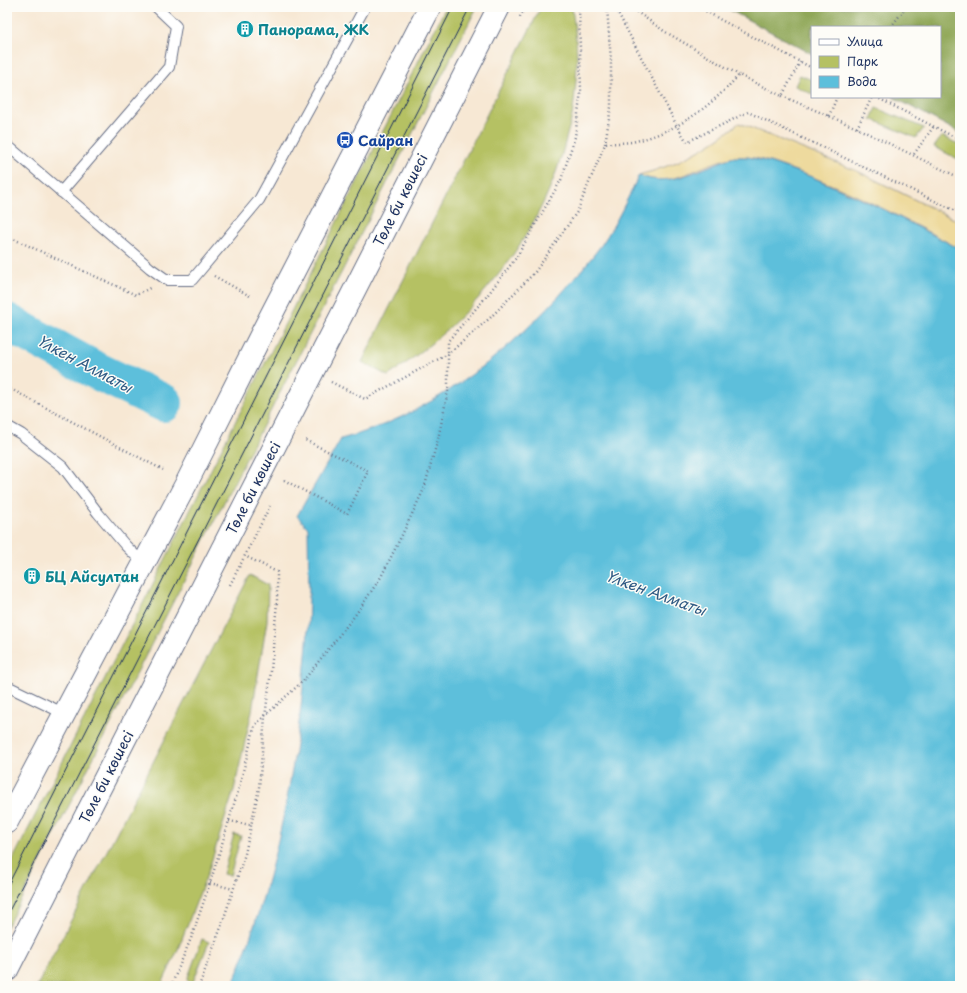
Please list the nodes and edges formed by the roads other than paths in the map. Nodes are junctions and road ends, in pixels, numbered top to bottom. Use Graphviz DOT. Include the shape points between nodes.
graph roads {
  1 [pos="156,7"];
  2 [pos="364,7"];
  3 [pos="430,7"];
  4 [pos="499,7"];
  5 [pos="7,144"];
  6 [pos="62,192"];
  7 [pos="7,426"];
  8 [pos="144,564"];
  9 [pos="7,686"];
  10 [pos="65,714"];
  11 [pos="7,822"];
  12 [pos="7,970"];
  1 -- 6 [label="lane" via="176,26 169,67"];
  2 -- 6 [label="lane" via="259,200 192,280 167,280"];
  3 -- 8 [label="main road"];
  4 -- 12 [label="main road, Төле би көшесі"];
  5 -- 6 [label="lane"];
  7 -- 8 [label="lane" via="62,466 98,513"];
  8 -- 10 [label="main road"];
  9 -- 10 [label="lane"];
  10 -- 11 [label="main road"];
}
